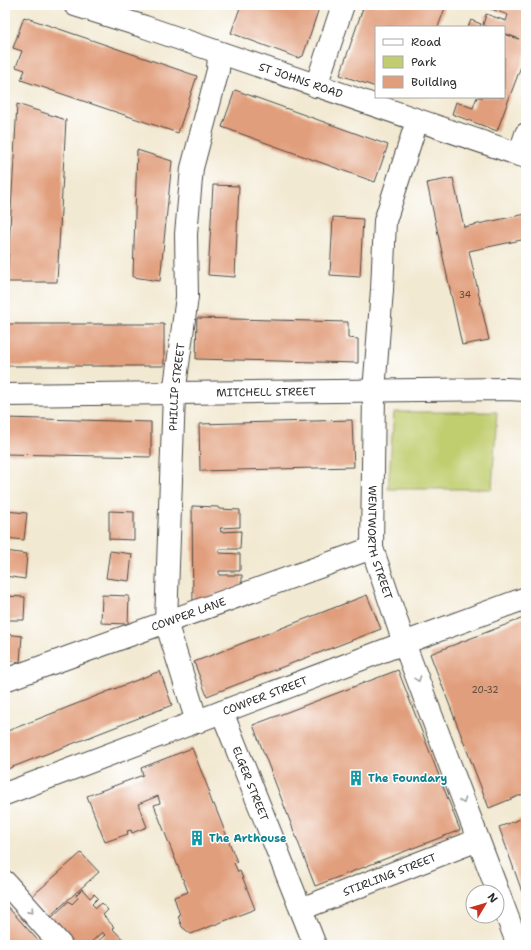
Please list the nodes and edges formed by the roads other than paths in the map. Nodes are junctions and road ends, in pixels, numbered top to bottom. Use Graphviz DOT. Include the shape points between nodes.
graph roads {
  1 [pos="75,5"];
  2 [pos="343,5"];
  3 [pos="122,12"];
  4 [pos="219,53"];
  5 [pos="316,86"];
  6 [pos="417,121"];
  7 [pos="526,134"];
  8 [pos="523,156"];
  9 [pos="526,390"];
  10 [pos="374,391"];
  11 [pos="174,394"];
  12 [pos="5,395"];
  13 [pos="372,548"];
  14 [pos="526,598"];
  15 [pos="166,622"];
  16 [pos="404,643"];
  17 [pos="5,680"];
  18 [pos="222,712"];
  19 [pos="197,722"];
  20 [pos="5,794"];
  21 [pos="478,840"];
  22 [pos="5,882"];
  23 [pos="301,909"];
  24 [pos="61,945"];
  25 [pos="315,945"];
  26 [pos="518,945"];
  1 -- 3 [label="street, ST JOHNS ROAD"];
  2 -- 5 [label="street"];
  3 -- 4 [label="street, ST JOHNS ROAD"];
  4 -- 5 [label="street, ST JOHNS ROAD"];
  4 -- 11 [label="street, PHILLIP STREET" via="218,70 192,168 186,234 186,297"];
  5 -- 6 [label="street, ST JOHNS ROAD"];
  6 -- 8 [label="street, ST JOHNS ROAD"];
  6 -- 10 [label="street, WENTWORTH STREET" via="385,221"];
  7 -- 8 [label="street"];
  9 -- 10 [label="street, MITCHELL STREET"];
  10 -- 11 [label="street, MITCHELL STREET"];
  10 -- 13 [label="street, WENTWORTH STREET"];
  11 -- 12 [label="street, MITCHELL STREET"];
  11 -- 15 [label="street, PHILLIP STREET"];
  13 -- 15 [label="street, COWPER LANE"];
  13 -- 16 [label="street, WENTWORTH STREET"];
  14 -- 16 [label="street, COWPER STREET"];
  15 -- 17 [label="street, COWPER LANE"];
  15 -- 19 [label="street, PHILLIP STREET"];
  16 -- 18 [label="street, COWPER STREET"];
  16 -- 21 [label="street, WENTWORTH STREET, one-way"];
  18 -- 19 [label="street, COWPER STREET"];
  18 -- 23 [label="street, ELGER STREET"];
  19 -- 20 [label="street, COWPER STREET"];
  21 -- 23 [label="street, STIRLING STREET"];
  21 -- 26 [label="street, WENTWORTH STREET"];
  22 -- 24 [label="street, one-way"];
  23 -- 25 [label="street, ELGER STREET"];
}
